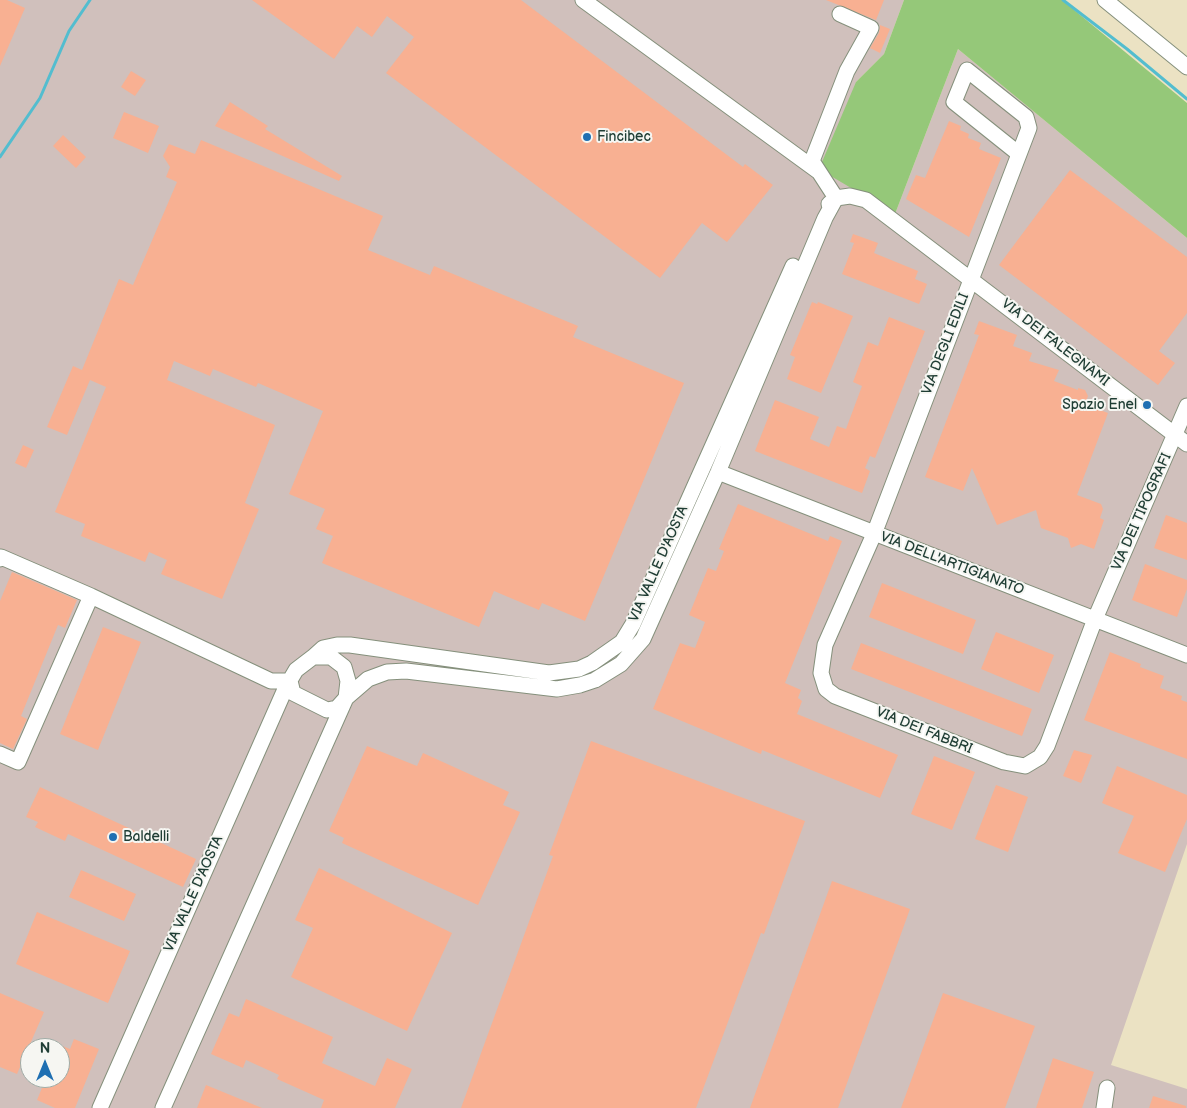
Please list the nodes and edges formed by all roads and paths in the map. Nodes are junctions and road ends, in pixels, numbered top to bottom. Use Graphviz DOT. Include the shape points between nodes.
graph roads {
  1 [pos="583,0"];
  2 [pos="1105,0"];
  3 [pos="840,14"];
  4 [pos="1187,67"];
  5 [pos="1019,154"];
  6 [pos="819,172"];
  7 [pos="836,198"];
  8 [pos="971,278"];
  9 [pos="1187,406"];
  10 [pos="1181,440"];
  11 [pos="718,472"];
  12 [pos="874,534"];
  13 [pos="0,559"];
  14 [pos="91,596"];
  15 [pos="1095,619"];
  16 [pos="1187,655"];
  17 [pos="313,657"];
  18 [pos="290,681"];
  19 [pos="346,698"];
  20 [pos="0,754"];
  21 [pos="1107,1088"];
  22 [pos="100,1108"];
  23 [pos="163,1108"];
  24 [pos="1104,1108"];
  1 -- 6 [label="street"];
  2 -- 4 [label="street"];
  3 -- 6 [label="street" via="871,28 848,71 812,161"];
  5 -- 5 [label="street, VIA DEGLI EDILI" via="1029,128 1026,116 967,70 954,102"];
  5 -- 8 [label="street, VIA DEGLI EDILI"];
  6 -- 7 [label="street"];
  7 -- 8 [label="street" via="850,196 866,200"];
  7 -- 11 [label="street, VIA VALLE D'AOSTA"];
  7 -- 17 [label="street, VIA VALLE D'AOSTA" via="817,213 633,624 622,642 579,669 549,673 350,645 323,648"];
  8 -- 10 [label="street, VIA DEI FALEGNAMI"];
  8 -- 12 [label="street, VIA DEGLI EDILI"];
  9 -- 10 [label="street, VIA DEI TIPOGRAFI"];
  10 -- 15 [label="street, VIA DEI TIPOGRAFI"];
  11 -- 12 [label="street, VIA DELL'ARTIGIANATO"];
  11 -- 19 [label="street, VIA VALLE D'AOSTA" via="643,639 621,664 595,680 557,689 406,670 368,679"];
  12 -- 15 [label="street, VIA DELL'ARTIGIANATO"];
  12 -- 15 [label="street, VIA DEI FABBRI" via="825,646 821,673 826,689 835,696 1004,762 1025,766 1044,752"];
  13 -- 14 [label="street"];
  14 -- 18 [label="street" via="271,681"];
  14 -- 20 [label="street" via="18,762"];
  15 -- 16 [label="street, VIA DELL'ARTIGIANATO"];
  17 -- 18 [label="street, VIA VALLE D'AOSTA" via="296,670"];
  17 -- 19 [label="street, VIA VALLE D'AOSTA" via="331,658 344,667 348,681"];
  18 -- 19 [label="street, VIA VALLE D'AOSTA" via="293,693 327,710 337,708"];
  18 -- 22 [label="street, VIA VALLE D'AOSTA"];
  19 -- 23 [label="street, VIA VALLE D'AOSTA"];
  21 -- 24 [label="street"];
}
